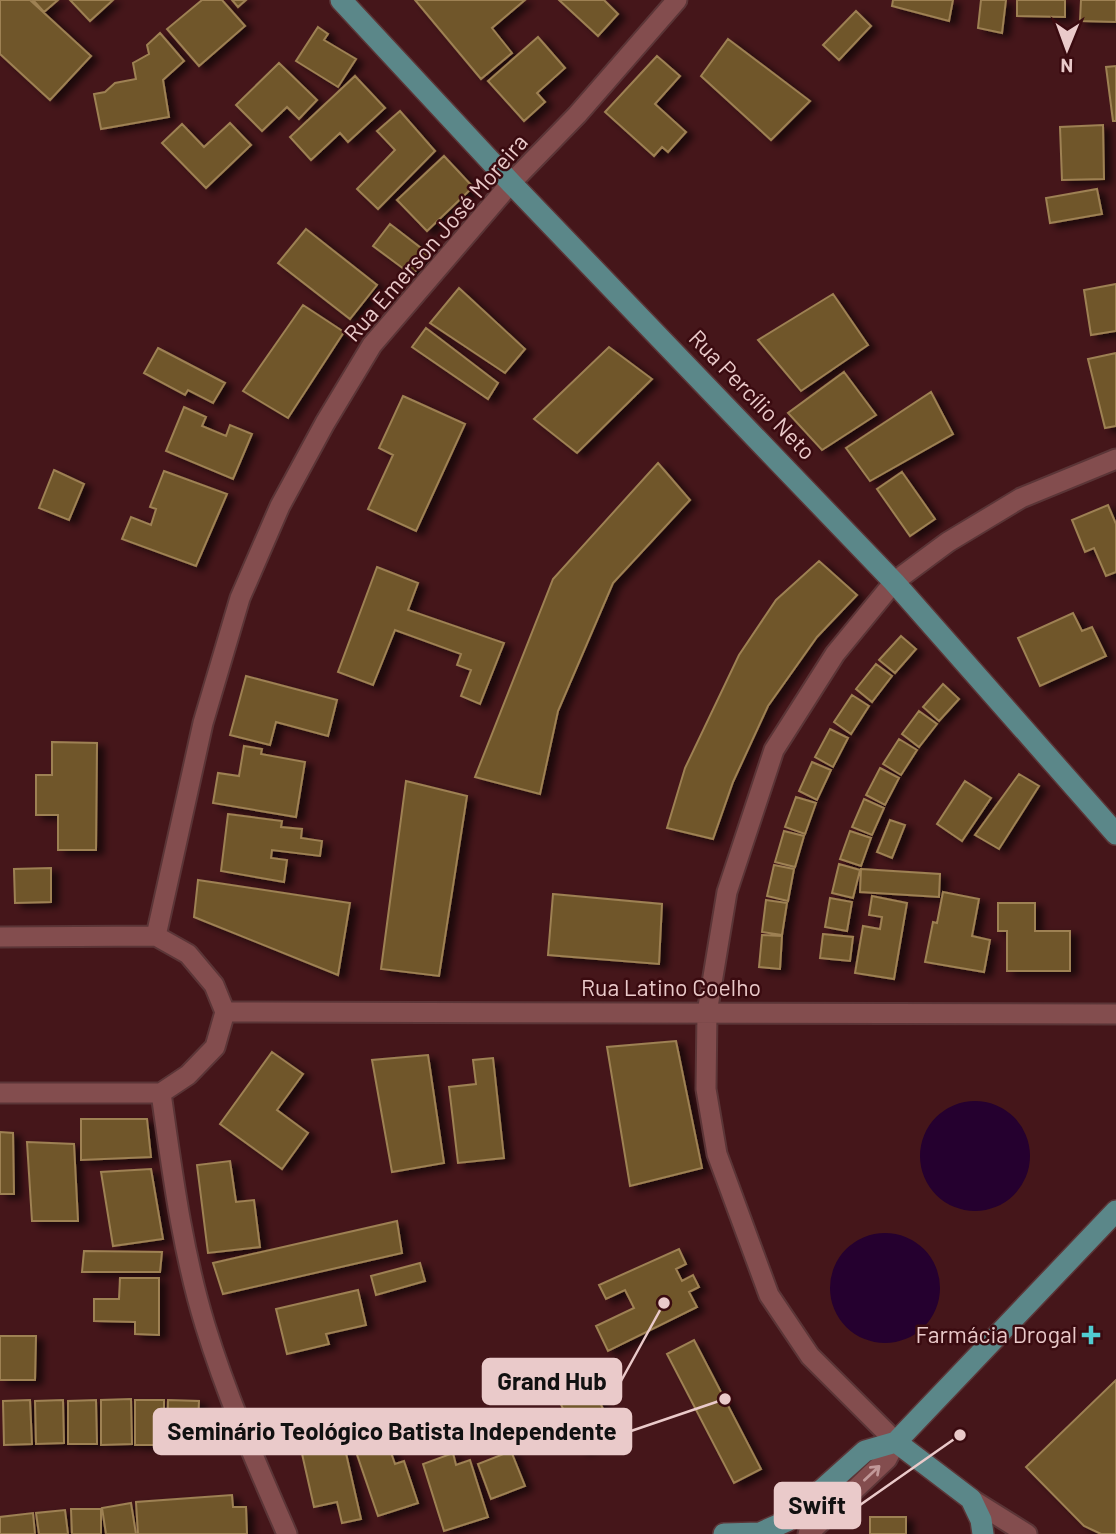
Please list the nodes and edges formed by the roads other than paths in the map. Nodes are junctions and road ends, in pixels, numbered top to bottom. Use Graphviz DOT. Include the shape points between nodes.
graph roads {
  1 [pos="341,0"];
  2 [pos="677,0"];
  3 [pos="511,183"];
  4 [pos="1116,458"];
  5 [pos="894,582"];
  6 [pos="1116,834"];
  7 [pos="156,936"];
  8 [pos="0,937"];
  9 [pos="225,1012"];
  10 [pos="707,1013"];
  11 [pos="1116,1014"];
  12 [pos="0,1093"];
  13 [pos="161,1093"];
  14 [pos="1116,1211"];
  15 [pos="895,1442"];
  16 [pos="971,1499"];
  17 [pos="761,1533"];
  18 [pos="287,1534"];
  19 [pos="724,1534"];
  20 [pos="808,1534"];
  21 [pos="983,1534"];
  22 [pos="1027,1534"];
  1 -- 3 [label="main road, Rua Percílio Neto"];
  2 -- 3 [label="street, Rua Emerson José Moreira" via="578,115"];
  3 -- 5 [label="main road, Rua Percílio Neto"];
  3 -- 7 [label="street, Rua Emerson José Moreira" via="372,345 281,506 240,598 203,723"];
  4 -- 5 [label="street" via="1021,498 948,542"];
  5 -- 6 [label="main road, Rua Percílio Neto"];
  5 -- 10 [label="street" via="835,654 774,750 727,892"];
  7 -- 8 [label="street"];
  7 -- 9 [label="street" via="188,954 214,985"];
  9 -- 10 [label="street, Rua Latino Coelho"];
  9 -- 13 [label="street" via="215,1047 188,1075"];
  10 -- 11 [label="street, Rua Latino Coelho"];
  10 -- 15 [label="street" via="706,1089 717,1154 769,1296 810,1356"];
  12 -- 13 [label="street"];
  13 -- 18 [label="street" via="204,1322 233,1408"];
  14 -- 15 [label="main road"];
  15 -- 16 [label="main road"];
  15 -- 17 [label="main road" via="865,1451 787,1521"];
  20 -- 15 [label="street, one-way" via="887,1459"];
  16 -- 21 [label="main road"];
  16 -- 22 [label="street"];
  17 -- 19 [label="main road"];
}
